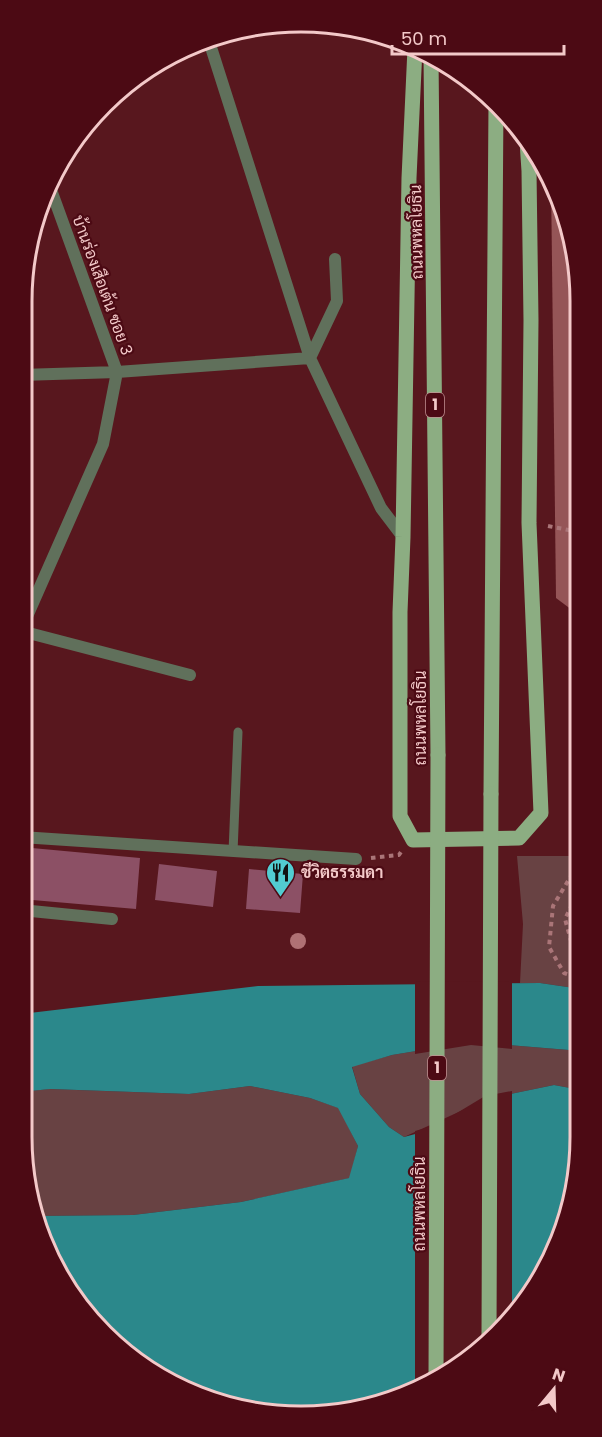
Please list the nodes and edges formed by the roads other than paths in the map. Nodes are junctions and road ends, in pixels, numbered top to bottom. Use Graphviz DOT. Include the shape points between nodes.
graph roads {
  1 [pos="211,47"];
  2 [pos="415,57"];
  3 [pos="431,65"];
  4 [pos="496,114"];
  5 [pos="528,156"];
  6 [pos="53,196"];
  7 [pos="335,259"];
  8 [pos="310,358"];
  9 [pos="117,372"];
  10 [pos="32,375"];
  11 [pos="403,537"];
  12 [pos="32,604"];
  13 [pos="32,629"];
  14 [pos="190,675"];
  15 [pos="238,732"];
  16 [pos="32,838"];
  17 [pos="232,852"];
  18 [pos="356,859"];
  19 [pos="32,911"];
  20 [pos="112,919"];
  21 [pos="489,1330"];
  22 [pos="436,1369"];
  1 -- 8 [label="street"];
  2 -- 11 [label="main road"];
  3 -- 22 [label="main road, ถนนพหลโยธิน / 1, bridge" via="438,755"];
  4 -- 21 [label="main road, bridge"];
  5 -- 11 [label="main road" via="529,523 541,813 519,838 413,840 400,816"];
  6 -- 9 [label="street, บ้านร่องเสือเต้น ซอย 3"];
  7 -- 8 [label="street" via="337,301"];
  8 -- 9 [label="street"];
  8 -- 11 [label="street" via="381,508"];
  9 -- 10 [label="street"];
  9 -- 12 [label="street, บ้านร่องเสือเต้น ซอย 3" via="104,444"];
  13 -- 14 [label="street"];
  15 -- 17 [label="lane"];
  16 -- 17 [label="street"];
  17 -- 18 [label="street"];
  19 -- 20 [label="street"];
}
